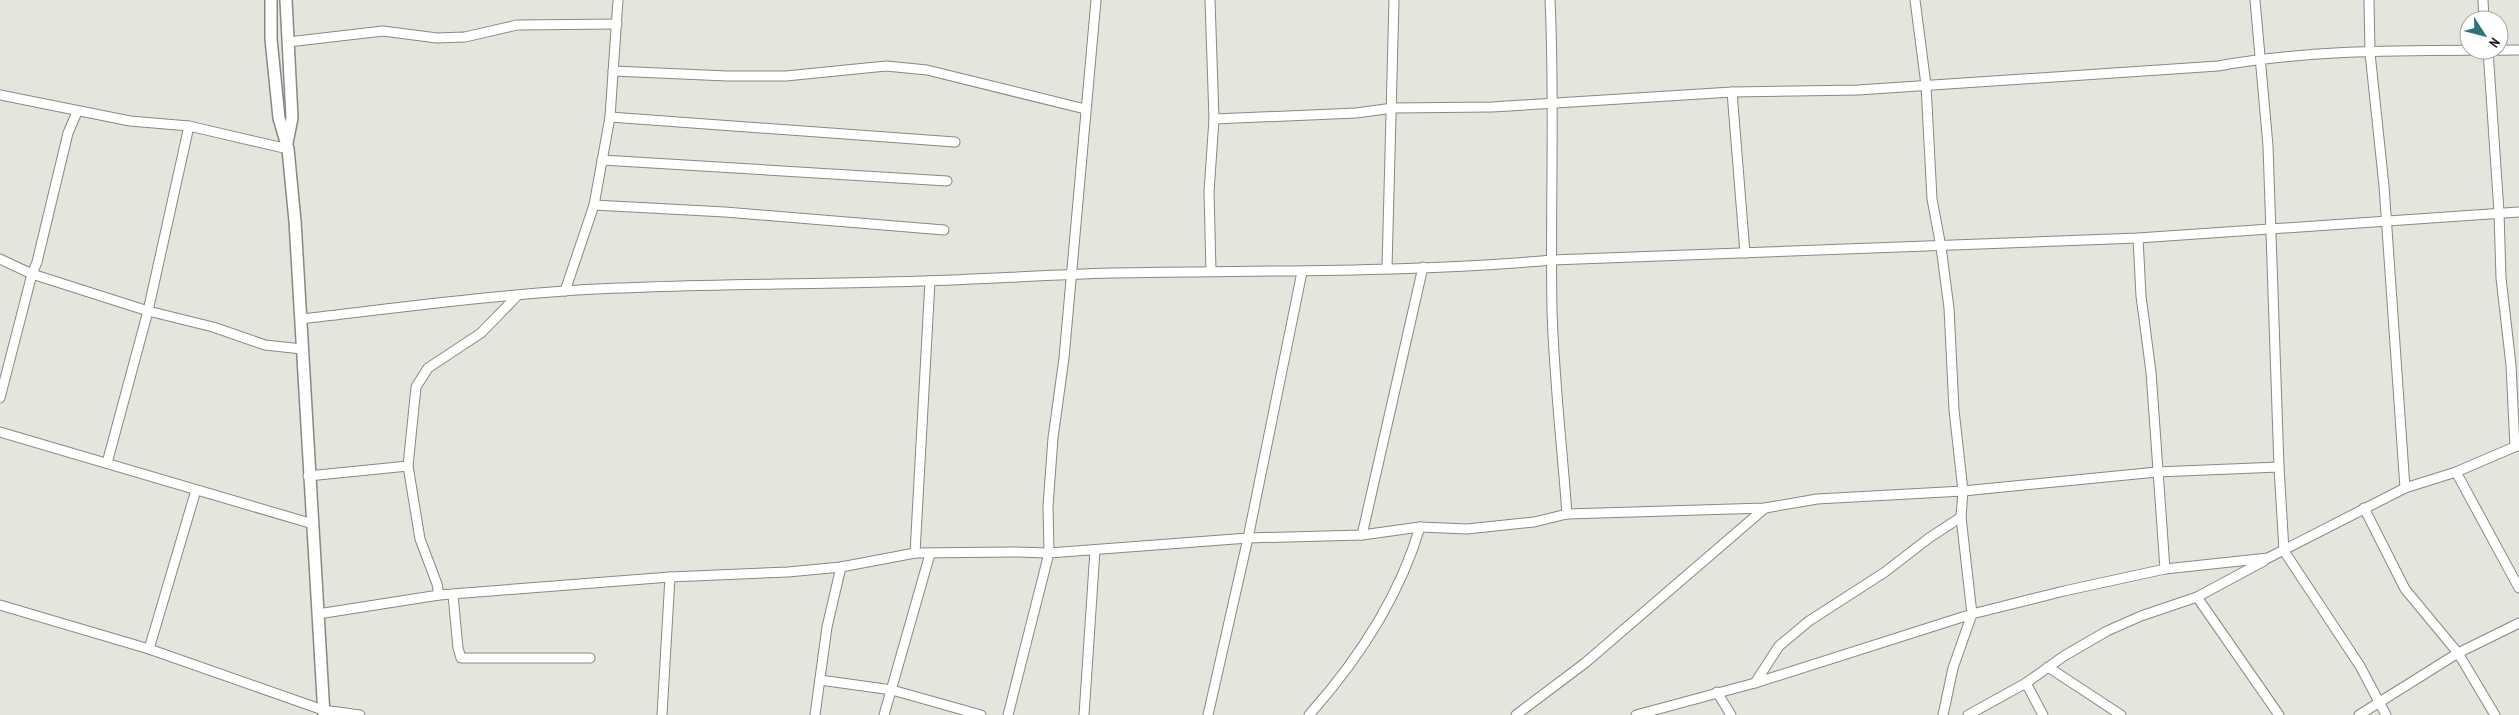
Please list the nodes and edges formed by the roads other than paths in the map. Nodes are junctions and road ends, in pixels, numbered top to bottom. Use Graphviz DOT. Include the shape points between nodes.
graph roads {
  1 [pos="271,0"];
  2 [pos="286,0"];
  3 [pos="618,0"];
  4 [pos="1096,0"];
  5 [pos="1210,0"];
  6 [pos="1394,0"];
  7 [pos="1550,0"];
  8 [pos="1915,0"];
  9 [pos="2255,0"];
  10 [pos="2369,0"];
  11 [pos="617,24"];
  12 [pos="288,42"];
  13 [pos="2459,51"];
  14 [pos="2370,53"];
  15 [pos="2259,59"];
  16 [pos="2489,60"];
  17 [pos="613,71"];
  18 [pos="1926,85"];
  19 [pos="1732,92"];
  20 [pos="0,95"];
  21 [pos="1553,103"];
  22 [pos="1392,108"];
  23 [pos="1085,109"];
  24 [pos="77,112"];
  25 [pos="610,117"];
  26 [pos="1214,119"];
  27 [pos="189,126"];
  28 [pos="955,142"];
  29 [pos="288,147"];
  30 [pos="602,160"];
  31 [pos="947,181"];
  32 [pos="594,205"];
  33 [pos="2499,212"];
  34 [pos="2519,212"];
  35 [pos="2386,221"];
  36 [pos="2270,228"];
  37 [pos="944,230"];
  38 [pos="2138,238"];
  39 [pos="1942,247"];
  40 [pos="1745,253"];
  41 [pos="0,259"];
  42 [pos="1552,260"];
  43 [pos="1424,267"];
  44 [pos="1387,268"];
  45 [pos="1211,271"];
  46 [pos="1302,272"];
  47 [pos="32,274"];
  48 [pos="1070,274"];
  49 [pos="930,281"];
  50 [pos="565,291"];
  51 [pos="517,296"];
  52 [pos="148,311"];
  53 [pos="301,319"];
  54 [pos="302,349"];
  55 [pos="0,398"];
  56 [pos="0,432"];
  57 [pos="2517,446"];
  58 [pos="107,464"];
  59 [pos="408,466"];
  60 [pos="2279,467"];
  61 [pos="2157,472"];
  62 [pos="2456,472"];
  63 [pos="308,476"];
  64 [pos="2405,488"];
  65 [pos="196,490"];
  66 [pos="1963,492"];
  67 [pos="1765,508"];
  68 [pos="2364,508"];
  69 [pos="1567,514"];
  70 [pos="1961,517"];
  71 [pos="313,524"];
  72 [pos="1420,527"];
  73 [pos="1362,535"];
  74 [pos="1248,538"];
  75 [pos="1095,550"];
  76 [pos="2284,551"];
  77 [pos="915,553"];
  78 [pos="930,554"];
  79 [pos="1049,554"];
  80 [pos="2268,558"];
  81 [pos="841,567"];
  82 [pos="2165,569"];
  83 [pos="670,577"];
  84 [pos="2519,588"];
  85 [pos="439,595"];
  86 [pos="453,595"];
  87 [pos="2197,597"];
  88 [pos="0,605"];
  89 [pos="318,614"];
  90 [pos="1972,614"];
  91 [pos="2519,623"];
  92 [pos="149,649"];
  93 [pos="2458,653"];
  94 [pos="590,658"];
  95 [pos="2048,667"];
  96 [pos="820,680"];
  97 [pos="1755,683"];
  98 [pos="2026,683"];
  99 [pos="892,690"];
  100 [pos="1717,692"];
  101 [pos="2379,702"];
  102 [pos="323,712"];
  103 [pos="360,715"];
  104 [pos="662,715"];
  105 [pos="815,715"];
  106 [pos="884,715"];
  107 [pos="981,715"];
  108 [pos="1008,715"];
  109 [pos="1084,715"];
  110 [pos="1208,715"];
  111 [pos="1309,715"];
  112 [pos="1516,715"];
  113 [pos="1636,715"];
  114 [pos="1731,715"];
  115 [pos="1943,715"];
  116 [pos="1968,715"];
  117 [pos="2043,715"];
  118 [pos="2121,715"];
  119 [pos="2279,715"];
  120 [pos="2358,715"];
  121 [pos="2386,715"];
  122 [pos="2495,715"];
  1 -- 29 [label="main road" via="271,39 279,118"];
  2 -- 12 [label="main road"];
  3 -- 11 [label="street"];
  4 -- 23 [label="street"];
  5 -- 26 [label="street"];
  6 -- 22 [label="street"];
  7 -- 21 [label="street"];
  8 -- 18 [label="street"];
  9 -- 15 [label="street"];
  10 -- 14 [label="street"];
  11 -- 12 [label="street" via="517,25 465,37 437,38 383,31"];
  11 -- 17 [label="street"];
  12 -- 29 [label="main road" via="292,118"];
  13 -- 14 [label="street"];
  14 -- 15 [label="street"];
  14 -- 35 [label="street"];
  15 -- 18 [label="street" via="2218,66"];
  15 -- 36 [label="street" via="2268,146"];
  16 -- 33 [label="street"];
  17 -- 23 [label="street" via="786,76 893,67 927,70"];
  17 -- 25 [label="street"];
  18 -- 19 [label="street" via="1858,90"];
  18 -- 39 [label="street" via="1932,199"];
  19 -- 21 [label="street"];
  19 -- 40 [label="street"];
  20 -- 24 [label="street"];
  21 -- 22 [label="street"];
  21 -- 42 [label="street"];
  22 -- 26 [label="street" via="1356,113"];
  22 -- 44 [label="street"];
  23 -- 48 [label="street"];
  24 -- 27 [label="street"];
  24 -- 47 [label="street" via="68,133"];
  25 -- 28 [label="street"];
  25 -- 30 [label="street"];
  26 -- 45 [label="street" via="1210,192"];
  27 -- 29 [label="street"];
  27 -- 52 [label="street"];
  29 -- 53 [label="main road"];
  30 -- 31 [label="street"];
  30 -- 32 [label="street"];
  32 -- 37 [label="street"];
  32 -- 50 [label="street"];
  33 -- 34 [label="street"];
  33 -- 35 [label="street"];
  33 -- 57 [label="street" via="2501,278"];
  35 -- 36 [label="street"];
  35 -- 64 [label="street"];
  36 -- 38 [label="street"];
  36 -- 60 [label="street"];
  38 -- 39 [label="street"];
  38 -- 61 [label="street"];
  39 -- 40 [label="street"];
  39 -- 66 [label="street"];
  40 -- 42 [label="street"];
  41 -- 47 [label="street"];
  42 -- 43 [label="street" via="1471,267"];
  42 -- 69 [label="street" via="1555,380"];
  43 -- 44 [label="street"];
  43 -- 73 [label="street"];
  44 -- 46 [label="street"];
  45 -- 46 [label="street"];
  45 -- 48 [label="street"];
  46 -- 74 [label="street"];
  47 -- 52 [label="street"];
  47 -- 55 [label="street"];
  48 -- 49 [label="street"];
  48 -- 79 [label="street" via="1064,358 1053,438 1048,506"];
  49 -- 50 [label="street"];
  49 -- 77 [label="street"];
  50 -- 51 [label="street"];
  51 -- 53 [label="street"];
  51 -- 59 [label="street" via="482,333 428,368 416,388"];
  52 -- 54 [label="street" via="213,327 265,345"];
  52 -- 58 [label="street"];
  53 -- 54 [label="main road"];
  54 -- 63 [label="main road"];
  56 -- 58 [label="street"];
  57 -- 62 [label="street"];
  58 -- 65 [label="street"];
  59 -- 63 [label="street"];
  59 -- 85 [label="street" via="420,539"];
  60 -- 61 [label="street"];
  60 -- 76 [label="street"];
  61 -- 66 [label="street"];
  61 -- 82 [label="street"];
  62 -- 64 [label="street"];
  62 -- 84 [label="street"];
  63 -- 71 [label="main road"];
  64 -- 68 [label="street"];
  65 -- 71 [label="street"];
  65 -- 92 [label="street"];
  66 -- 67 [label="street" via="1817,499"];
  66 -- 70 [label="street"];
  67 -- 69 [label="street"];
  67 -- 112 [label="street" via="1585,663"];
  68 -- 76 [label="street"];
  68 -- 93 [label="street" via="2405,589"];
  69 -- 72 [label="street" via="1534,522 1467,529"];
  70 -- 90 [label="street"];
  70 -- 97 [label="street" via="1802,627 1779,646"];
  71 -- 89 [label="main road"];
  72 -- 73 [label="street"];
  72 -- 111 [label="street" via="1409,564 1376,626"];
  73 -- 74 [label="street"];
  74 -- 75 [label="street"];
  74 -- 110 [label="street"];
  75 -- 79 [label="street"];
  75 -- 109 [label="street"];
  76 -- 80 [label="street"];
  76 -- 101 [label="street" via="2360,666"];
  77 -- 78 [label="street"];
  77 -- 81 [label="street"];
  78 -- 79 [label="street"];
  78 -- 99 [label="street"];
  79 -- 108 [label="street"];
  80 -- 82 [label="street"];
  80 -- 87 [label="street"];
  81 -- 83 [label="street"];
  81 -- 96 [label="street" via="827,627"];
  82 -- 90 [label="street"];
  83 -- 86 [label="street"];
  83 -- 104 [label="street"];
  85 -- 86 [label="street"];
  85 -- 89 [label="street"];
  86 -- 94 [label="street" via="461,658"];
  87 -- 95 [label="street" via="2107,631"];
  87 -- 119 [label="street"];
  88 -- 92 [label="street"];
  89 -- 102 [label="main road"];
  90 -- 97 [label="street"];
  90 -- 115 [label="street" via="1953,668"];
  91 -- 93 [label="street"];
  92 -- 102 [label="street"];
  93 -- 101 [label="street"];
  93 -- 122 [label="street"];
  95 -- 98 [label="street"];
  95 -- 118 [label="street"];
  96 -- 99 [label="street"];
  96 -- 105 [label="street"];
  97 -- 100 [label="street"];
  98 -- 116 [label="street"];
  98 -- 117 [label="street"];
  99 -- 106 [label="street"];
  99 -- 107 [label="street"];
  100 -- 113 [label="street"];
  100 -- 114 [label="street"];
  101 -- 120 [label="street"];
  101 -- 121 [label="street"];
  102 -- 103 [label="street"];
}
